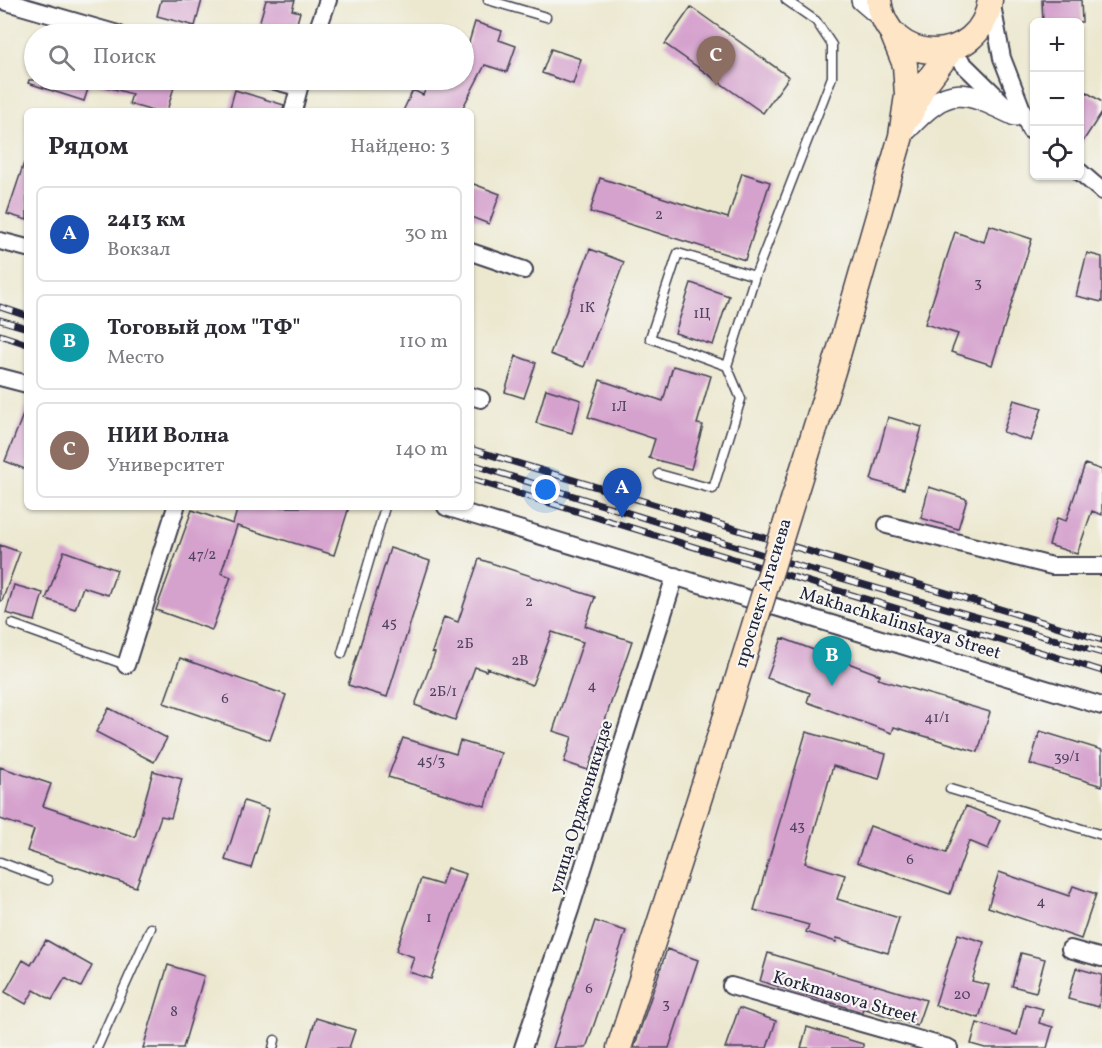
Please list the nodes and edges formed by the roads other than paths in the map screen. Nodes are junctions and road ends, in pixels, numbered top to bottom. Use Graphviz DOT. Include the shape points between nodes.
graph roads {
  1 [pos="0,0"];
  2 [pos="328,0"];
  3 [pos="488,0"];
  4 [pos="786,0"];
  5 [pos="862,0"];
  6 [pos="990,0"];
  7 [pos="546,17"];
  8 [pos="885,17"];
  9 [pos="83,24"];
  10 [pos="320,24"];
  11 [pos="950,51"];
  12 [pos="298,90"];
  13 [pos="294,108"];
  14 [pos="1027,127"];
  15 [pos="901,136"];
  16 [pos="1084,175"];
  17 [pos="1102,191"];
  18 [pos="0,241"];
  19 [pos="24,247"];
  20 [pos="474,253"];
  21 [pos="524,270"];
  22 [pos="755,276"];
  23 [pos="727,366"];
  24 [pos="0,377"];
  25 [pos="24,383"];
  26 [pos="660,474"];
  27 [pos="175,510"];
  28 [pos="383,510"];
  29 [pos="456,510"];
  30 [pos="888,525"];
  31 [pos="1102,566"];
  32 [pos="675,576"];
  33 [pos="12,624"];
  34 [pos="342,654"];
  35 [pos="126,665"];
  36 [pos="1102,706"];
  37 [pos="950,789"];
  38 [pos="1102,836"];
  39 [pos="0,862"];
  40 [pos="48,880"];
  41 [pos="151,928"];
  42 [pos="1070,949"];
  43 [pos="1102,958"];
  44 [pos="731,986"];
  45 [pos="97,1048"];
  46 [pos="523,1048"];
  47 [pos="619,1048"];
  48 [pos="949,1048"];
  1 -- 9 [label="street"];
  2 -- 10 [label="street"];
  3 -- 7 [label="lane"];
  4 -- 22 [label="lane" via="816,21 832,45 832,77"];
  5 -- 8 [label="street"];
  6 -- 11 [label="main road, проспект Агасиева" via="982,24 971,38"];
  6 -- 14 [label="street" via="1002,58"];
  8 -- 11 [label="main road" via="905,44 922,51"];
  8 -- 15 [label="main road, проспект Агасиева" via="905,65 907,95"];
  11 -- 14 [label="street"];
  11 -- 15 [label="main road, проспект Агасиева" via="923,87"];
  12 -- 13 [label="street"];
  14 -- 15 [label="street" via="973,97 954,94 936,100"];
  15 -- 47 [label="main road, проспект Агасиева, bridge" via="838,355"];
  16 -- 17 [label="street"];
  18 -- 19 [label="street"];
  20 -- 21 [label="street"];
  22 -- 23 [label="lane"];
  22 -- 23 [label="lane" via="678,253 650,338"];
  23 -- 26 [label="lane" via="741,399 713,489"];
  24 -- 25 [label="street"];
  27 -- 35 [label="street"];
  28 -- 34 [label="lane"];
  29 -- 32 [label="street, Makhachkalinskaya Street"];
  30 -- 31 [label="street" via="1052,566"];
  32 -- 36 [label="street, Makhachkalinskaya Street"];
  32 -- 46 [label="street, улица Орджоникидзе"];
  33 -- 35 [label="lane"];
  37 -- 38 [label="lane"];
  39 -- 40 [label="lane"];
  41 -- 45 [label="lane"];
  42 -- 43 [label="street"];
  44 -- 48 [label="street, Korkmasova Street"];
}
